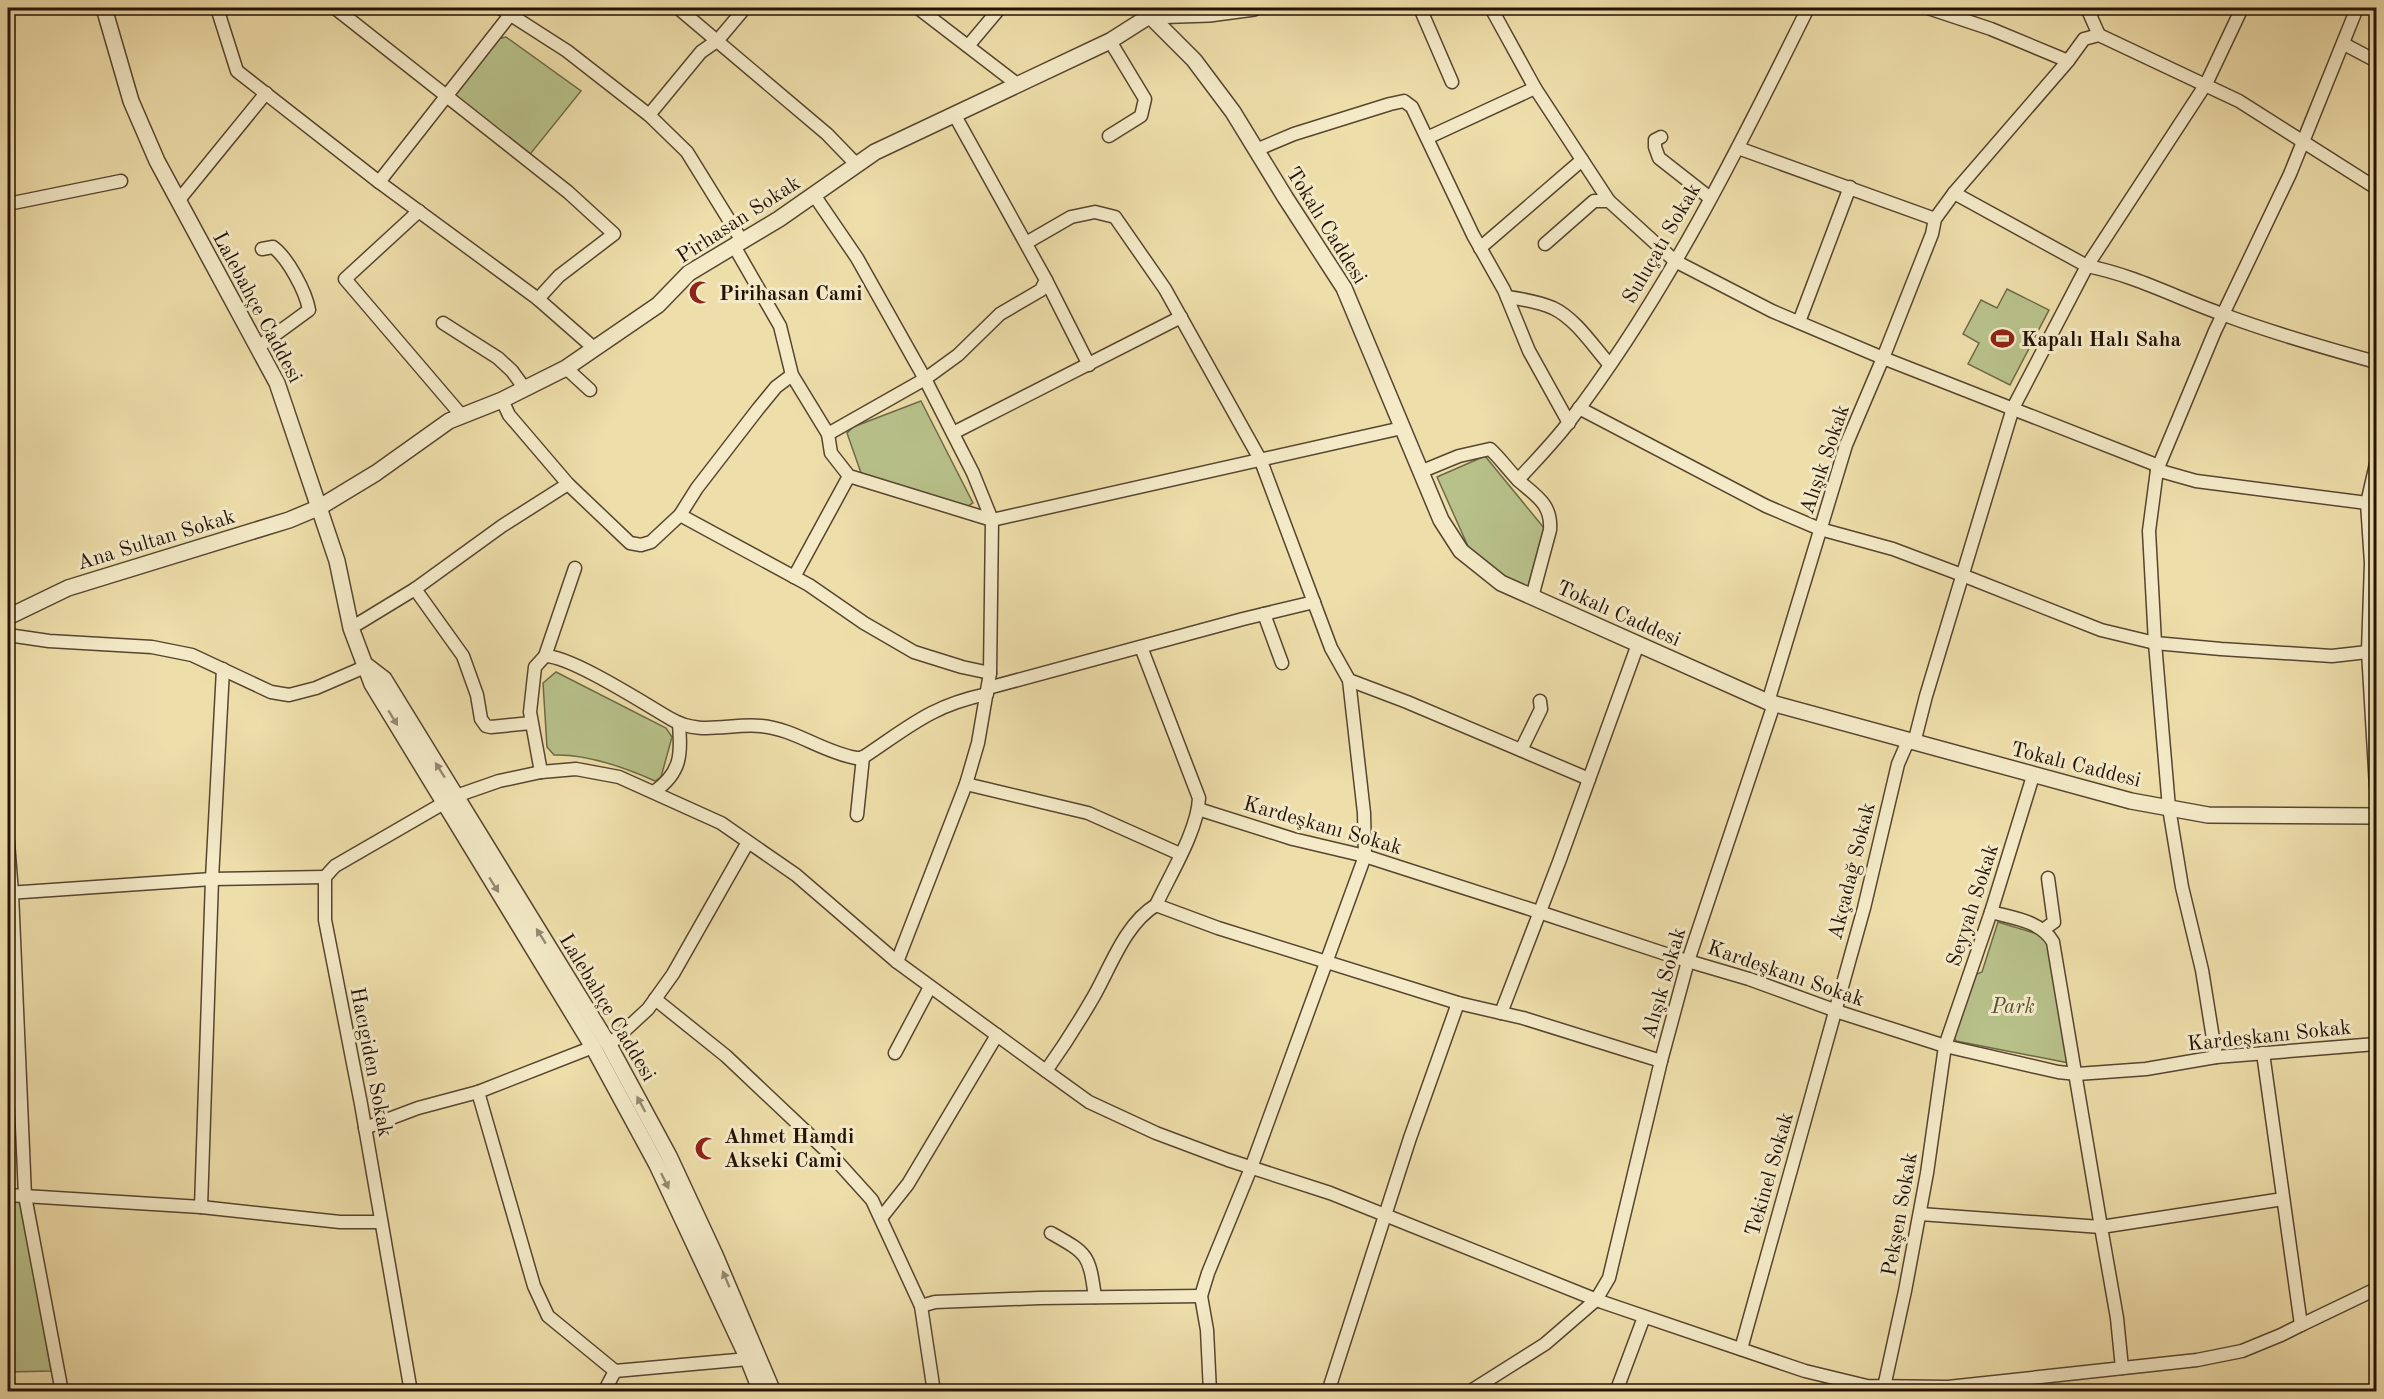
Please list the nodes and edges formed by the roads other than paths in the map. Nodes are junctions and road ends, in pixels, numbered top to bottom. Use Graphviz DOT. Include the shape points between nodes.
graph roads {
  1 [pos="104,8"];
  2 [pos="217,8"];
  3 [pos="335,8"];
  4 [pos="678,8"];
  5 [pos="745,8"];
  6 [pos="918,8"];
  7 [pos="1000,8"];
  8 [pos="1254,8"];
  9 [pos="1420,8"];
  10 [pos="1491,8"];
  11 [pos="1808,8"];
  12 [pos="1928,8"];
  13 [pos="2087,8"];
  14 [pos="2242,8"];
  15 [pos="2357,8"];
  16 [pos="505,11"];
  17 [pos="1156,12"];
  18 [pos="2099,35"];
  19 [pos="718,40"];
  20 [pos="1110,41"];
  21 [pos="2344,44"];
  22 [pos="968,46"];
  23 [pos="2068,61"];
  24 [pos="2376,62"];
  25 [pos="1452,82"];
  26 [pos="1017,84"];
  27 [pos="2206,84"];
  28 [pos="1535,88"];
  29 [pos="266,93"];
  30 [pos="445,97"];
  31 [pos="954,114"];
  32 [pos="649,115"];
  33 [pos="1109,136"];
  34 [pos="1428,137"];
  35 [pos="1661,137"];
  36 [pos="2303,142"];
  37 [pos="1738,148"];
  38 [pos="1256,150"];
  39 [pos="1582,160"];
  40 [pos="857,165"];
  41 [pos="121,181"];
  42 [pos="379,182"];
  43 [pos="1850,187"];
  44 [pos="2376,188"];
  45 [pos="1954,193"];
  46 [pos="814,195"];
  47 [pos="1710,198"];
  48 [pos="178,201"];
  49 [pos="1609,201"];
  50 [pos="8,204"];
  51 [pos="419,211"];
  52 [pos="1935,219"];
  53 [pos="1026,243"];
  54 [pos="738,244"];
  55 [pos="1545,244"];
  56 [pos="1480,248"];
  57 [pos="262,249"];
  58 [pos="1675,261"];
  59 [pos="2087,266"];
  60 [pos="1046,280"];
  61 [pos="1507,297"];
  62 [pos="538,299"];
  63 [pos="2223,315"];
  64 [pos="1181,317"];
  65 [pos="1799,322"];
  66 [pos="443,323"];
  67 [pos="257,348"];
  68 [pos="595,349"];
  69 [pos="1883,358"];
  70 [pos="2376,362"];
  71 [pos="1609,364"];
  72 [pos="1089,365"];
  73 [pos="566,368"];
  74 [pos="792,375"];
  75 [pos="925,379"];
  76 [pos="525,389"];
  77 [pos="591,390"];
  78 [pos="502,400"];
  79 [pos="1579,408"];
  80 [pos="2013,408"];
  81 [pos="462,416"];
  82 [pos="1569,423"];
  83 [pos="1402,428"];
  84 [pos="953,433"];
  85 [pos="828,434"];
  86 [pos="1261,461"];
  87 [pos="2376,464"];
  88 [pos="2158,468"];
  89 [pos="1420,472"];
  90 [pos="849,476"];
  91 [pos="1518,480"];
  92 [pos="568,484"];
  93 [pos="2367,503"];
  94 [pos="320,507"];
  95 [pos="680,515"];
  96 [pos="993,520"];
  97 [pos="1820,529"];
  98 [pos="575,568"];
  99 [pos="1962,575"];
  100 [pos="794,577"];
  101 [pos="416,589"];
  102 [pos="1532,597"];
  103 [pos="1314,602"];
  104 [pos="8,614"];
  105 [pos="1264,614"];
  106 [pos="351,628"];
  107 [pos="8,634"];
  108 [pos="2155,643"];
  109 [pos="1638,644"];
  110 [pos="1141,647"];
  111 [pos="2372,651"];
  112 [pos="545,656"];
  113 [pos="1282,663"];
  114 [pos="367,666"];
  115 [pos="223,669"];
  116 [pos="990,673"];
  117 [pos="1349,680"];
  118 [pos="988,691"];
  119 [pos="1540,701"];
  120 [pos="1771,703"];
  121 [pos="531,723"];
  122 [pos="679,723"];
  123 [pos="1911,742"];
  124 [pos="1521,750"];
  125 [pos="863,757"];
  126 [pos="541,772"];
  127 [pos="2033,776"];
  128 [pos="1589,779"];
  129 [pos="966,784"];
  130 [pos="2376,787"];
  131 [pos="654,792"];
  132 [pos="449,799"];
  133 [pos="2169,808"];
  134 [pos="1198,810"];
  135 [pos="857,815"];
  136 [pos="2376,816"];
  137 [pos="8,842"];
  138 [pos="748,842"];
  139 [pos="1180,854"];
  140 [pos="1365,856"];
  141 [pos="325,877"];
  142 [pos="2048,878"];
  143 [pos="212,879"];
  144 [pos="10,893"];
  145 [pos="1156,905"];
  146 [pos="1539,912"];
  147 [pos="1991,912"];
  148 [pos="2043,930"];
  149 [pos="1688,961"];
  150 [pos="897,962"];
  151 [pos="1327,962"];
  152 [pos="930,987"];
  153 [pos="655,999"];
  154 [pos="1458,1003"];
  155 [pos="1836,1011"];
  156 [pos="1501,1013"];
  157 [pos="997,1035"];
  158 [pos="2376,1044"];
  159 [pos="601,1046"];
  160 [pos="1945,1046"];
  161 [pos="895,1053"];
  162 [pos="2263,1053"];
  163 [pos="2216,1058"];
  164 [pos="1661,1061"];
  165 [pos="1046,1071"];
  166 [pos="2077,1074"];
  167 [pos="478,1092"];
  168 [pos="365,1128"];
  169 [pos="1251,1168"];
  170 [pos="8,1195"];
  171 [pos="25,1196"];
  172 [pos="2283,1199"];
  173 [pos="201,1207"];
  174 [pos="1920,1214"];
  175 [pos="1386,1215"];
  176 [pos="881,1218"];
  177 [pos="381,1221"];
  178 [pos="2101,1227"];
  179 [pos="1051,1233"];
  180 [pos="2376,1289"];
  181 [pos="1201,1296"];
  182 [pos="1095,1297"];
  183 [pos="1596,1300"];
  184 [pos="921,1306"];
  185 [pos="1644,1317"];
  186 [pos="2301,1325"];
  187 [pos="1741,1349"];
  188 [pos="748,1359"];
  189 [pos="2121,1368"];
  190 [pos="615,1371"];
  191 [pos="1884,1387"];
  192 [pos="62,1392"];
  193 [pos="411,1392"];
  194 [pos="604,1392"];
  195 [pos="761,1392"];
  196 [pos="772,1392"];
  197 [pos="934,1392"];
  198 [pos="1210,1392"];
  199 [pos="1328,1392"];
  200 [pos="1469,1392"];
  201 [pos="1616,1392"];
  1 -- 48 [label="street, Lalebahçe Caddesi" via="131,101"];
  2 -- 29 [label="street" via="237,70"];
  3 -- 30 [label="street"];
  4 -- 19 [label="street"];
  5 -- 19 [label="street"];
  6 -- 22 [label="street"];
  7 -- 22 [label="street"];
  8 -- 17 [label="street" via="1209,14"];
  9 -- 25 [label="street"];
  10 -- 28 [label="street"];
  11 -- 37 [label="street, Suluçatı Sokak"];
  12 -- 23 [label="street"];
  13 -- 18 [label="street"];
  14 -- 27 [label="street, Akçadağ Sokak"];
  15 -- 21 [label="street"];
  16 -- 30 [label="street"];
  16 -- 32 [label="street" via="567,51"];
  17 -- 20 [label="street, Pirhasan Sokak"];
  17 -- 38 [label="street, Tokalı Caddesi" via="1233,112"];
  18 -- 23 [label="street" via="2084,39"];
  18 -- 27 [label="street"];
  19 -- 32 [label="street" via="701,52"];
  19 -- 40 [label="street"];
  20 -- 26 [label="street, Pirhasan Sokak"];
  20 -- 33 [label="street" via="1145,99 1141,116"];
  21 -- 24 [label="street"];
  21 -- 36 [label="street"];
  22 -- 26 [label="street"];
  23 -- 45 [label="street"];
  26 -- 31 [label="street, Pirhasan Sokak"];
  27 -- 36 [label="street"];
  27 -- 59 [label="street, Akçadağ Sokak"];
  28 -- 34 [label="street"];
  28 -- 39 [label="street"];
  29 -- 42 [label="street"];
  29 -- 48 [label="street"];
  30 -- 42 [label="street"];
  30 -- 62 [label="street" via="568,192 614,234 559,276"];
  31 -- 40 [label="street, Pirhasan Sokak" via="875,152"];
  31 -- 53 [label="street"];
  32 -- 54 [label="street" via="687,152"];
  34 -- 38 [label="street" via="1412,107 1404,101"];
  34 -- 56 [label="street"];
  35 -- 47 [label="street" via="1655,140 1659,158"];
  36 -- 44 [label="street"];
  36 -- 63 [label="street"];
  37 -- 43 [label="street"];
  37 -- 47 [label="street, Suluçatı Sokak"];
  38 -- 83 [label="street, Tokalı Caddesi" via="1344,288"];
  39 -- 49 [label="street"];
  39 -- 56 [label="street"];
  40 -- 46 [label="street, Pirhasan Sokak"];
  41 -- 50 [label="street"];
  42 -- 51 [label="street"];
  43 -- 52 [label="street"];
  43 -- 65 [label="street"];
  45 -- 52 [label="street"];
  45 -- 59 [label="street"];
  46 -- 54 [label="street, Pirhasan Sokak"];
  46 -- 75 [label="street" via="857,258"];
  47 -- 58 [label="street, Suluçatı Sokak"];
  48 -- 67 [label="street, Lalebahçe Caddesi"];
  49 -- 55 [label="street" via="1594,201"];
  49 -- 58 [label="street"];
  51 -- 62 [label="street"];
  51 -- 81 [label="street" via="345,279"];
  52 -- 69 [label="street, Alışık Sokak"];
  53 -- 60 [label="street"];
  53 -- 64 [label="street" via="1071,217 1095,212 1115,217"];
  54 -- 68 [label="street, Pirhasan Sokak" via="689,273 658,305"];
  54 -- 74 [label="street" via="780,326"];
  56 -- 61 [label="street"];
  57 -- 67 [label="street" via="273,247 280,253 307,299 309,310"];
  58 -- 65 [label="street"];
  58 -- 71 [label="street, Suluçatı Sokak"];
  59 -- 63 [label="street" via="2152,286"];
  59 -- 80 [label="street, Akçadağ Sokak"];
  60 -- 72 [label="street"];
  60 -- 75 [label="street" via="1041,290 1000,314 958,355"];
  61 -- 71 [label="street" via="1554,308 1573,323"];
  61 -- 82 [label="street" via="1528,351"];
  62 -- 68 [label="street"];
  63 -- 70 [label="street"];
  63 -- 88 [label="street"];
  64 -- 72 [label="street"];
  64 -- 86 [label="street"];
  65 -- 69 [label="street"];
  66 -- 76 [label="street" via="498,358"];
  67 -- 94 [label="street, Lalebahçe Caddesi" via="277,383"];
  68 -- 73 [label="street, Pirhasan Sokak"];
  69 -- 80 [label="street"];
  69 -- 97 [label="street, Alışık Sokak" via="1846,445"];
  71 -- 79 [label="street, Suluçatı Sokak"];
  72 -- 84 [label="street"];
  73 -- 76 [label="street, Pirhasan Sokak"];
  73 -- 77 [label="street"];
  74 -- 85 [label="street"];
  74 -- 95 [label="street" via="758,409"];
  75 -- 84 [label="street"];
  75 -- 85 [label="street"];
  76 -- 78 [label="street, Pirhasan Sokak"];
  78 -- 81 [label="street, Pirhasan Sokak"];
  78 -- 92 [label="street" via="509,415"];
  79 -- 82 [label="street, Suluçatı Sokak"];
  79 -- 97 [label="street" via="1766,506"];
  80 -- 88 [label="street"];
  80 -- 99 [label="street, Akçadağ Sokak"];
  81 -- 94 [label="street, Pirhasan Sokak"];
  82 -- 91 [label="street, Suluçatı Sokak"];
  83 -- 86 [label="street"];
  83 -- 89 [label="street, Tokalı Caddesi"];
  84 -- 96 [label="street"];
  85 -- 90 [label="street" via="831,453"];
  86 -- 96 [label="street"];
  86 -- 103 [label="street"];
  87 -- 93 [label="street"];
  88 -- 93 [label="street" via="2196,481"];
  88 -- 108 [label="street" via="2149,531"];
  89 -- 91 [label="street" via="1459,456 1490,449"];
  89 -- 102 [label="street, Tokalı Caddesi" via="1441,520 1461,551 1501,583"];
  90 -- 96 [label="street"];
  90 -- 100 [label="street"];
  91 -- 102 [label="street" via="1542,500 1551,518"];
  92 -- 95 [label="street" via="630,543 651,542"];
  92 -- 101 [label="street"];
  93 -- 111 [label="street"];
  94 -- 104 [label="street, Ana Sultan Sokak" via="290,520 68,588"];
  94 -- 106 [label="street, Lalebahçe Caddesi" via="337,561"];
  95 -- 100 [label="street"];
  96 -- 116 [label="street"];
  97 -- 99 [label="street" via="1893,549"];
  97 -- 120 [label="street, Alışık Sokak"];
  98 -- 112 [label="street"];
  99 -- 108 [label="street" via="2101,630"];
  99 -- 123 [label="street, Akçadağ Sokak"];
  100 -- 116 [label="street" via="914,652"];
  101 -- 106 [label="street"];
  101 -- 121 [label="street" via="463,656 486,726"];
  102 -- 109 [label="street, Tokalı Caddesi"];
  103 -- 105 [label="street"];
  103 -- 117 [label="street" via="1331,648"];
  105 -- 110 [label="street"];
  105 -- 113 [label="street"];
  106 -- 114 [label="street, Lalebahçe Caddesi"];
  107 -- 115 [label="street" via="49,641 152,647 192,655"];
  108 -- 111 [label="street" via="2332,656"];
  108 -- 133 [label="street"];
  109 -- 120 [label="street, Tokalı Caddesi"];
  109 -- 128 [label="street"];
  110 -- 118 [label="street"];
  110 -- 134 [label="street" via="1199,798"];
  111 -- 130 [label="street"];
  112 -- 121 [label="street" via="535,667"];
  112 -- 122 [label="street" via="554,656 580,669"];
  114 -- 115 [label="street" via="289,695 271,692"];
  114 -- 132 [label="street, Lalebahçe Caddesi" via="372,684"];
  115 -- 143 [label="street"];
  116 -- 118 [label="street"];
  117 -- 124 [label="street"];
  117 -- 140 [label="street"];
  118 -- 125 [label="street" via="935,710"];
  118 -- 129 [label="street"];
  119 -- 124 [label="street" via="1541,709"];
  120 -- 123 [label="street, Tokalı Caddesi"];
  120 -- 149 [label="street, Alışık Sokak"];
  121 -- 126 [label="street"];
  122 -- 125 [label="street" via="713,728 759,726 791,732 847,757"];
  122 -- 131 [label="street" via="678,761 669,781"];
  123 -- 127 [label="street, Tokalı Caddesi"];
  123 -- 155 [label="street, Akçadağ Sokak" via="1898,764"];
  124 -- 128 [label="street"];
  125 -- 135 [label="street"];
  126 -- 131 [label="street" via="599,772"];
  126 -- 132 [label="street" via="499,781"];
  127 -- 133 [label="street, Tokalı Caddesi"];
  127 -- 147 [label="street, Seyyah Sokak"];
  128 -- 146 [label="street"];
  129 -- 139 [label="street" via="1088,813"];
  129 -- 150 [label="street"];
  131 -- 138 [label="street" via="721,823"];
  132 -- 141 [label="street" via="334,866"];
  132 -- 159 [label="street, Lalebahçe Caddesi"];
  133 -- 136 [label="street, Tokalı Caddesi" via="2208,815"];
  133 -- 163 [label="street"];
  134 -- 139 [label="street"];
  134 -- 140 [label="street, Kardeşkanı Sokak"];
  137 -- 144 [label="street"];
  138 -- 150 [label="street" via="796,875"];
  138 -- 153 [label="street"];
  139 -- 145 [label="street"];
  140 -- 146 [label="street, Kardeşkanı Sokak"];
  140 -- 151 [label="street"];
  141 -- 143 [label="street"];
  141 -- 168 [label="street, Hacıgiden Sokak" via="325,920"];
  142 -- 148 [label="street" via="2055,916 2054,922"];
  143 -- 144 [label="street"];
  143 -- 173 [label="street"];
  144 -- 171 [label="street"];
  145 -- 151 [label="street"];
  145 -- 165 [label="street" via="1131,930"];
  146 -- 149 [label="street, Kardeşkanı Sokak"];
  146 -- 156 [label="street"];
  147 -- 148 [label="street"];
  147 -- 160 [label="street, Seyyah Sokak"];
  148 -- 166 [label="street" via="2054,942"];
  149 -- 155 [label="street, Kardeşkanı Sokak" via="1749,978"];
  149 -- 164 [label="street, Alışık Sokak"];
  150 -- 152 [label="street"];
  151 -- 154 [label="street"];
  151 -- 169 [label="street"];
  152 -- 157 [label="street"];
  152 -- 161 [label="street"];
  153 -- 159 [label="street" via="648,1010"];
  153 -- 176 [label="street" via="726,1056 835,1159 872,1200"];
  154 -- 156 [label="street"];
  154 -- 175 [label="street"];
  155 -- 160 [label="street, Kardeşkanı Sokak"];
  155 -- 187 [label="street, Tekinel Sokak"];
  156 -- 164 [label="street"];
  157 -- 165 [label="street"];
  157 -- 176 [label="street" via="908,1184"];
  158 -- 162 [label="street, Kardeşkanı Sokak"];
  159 -- 167 [label="street"];
  159 -- 188 [label="street, Lalebahçe Caddesi, one-way"];
  196 -- 159 [label="street, Lalebahçe Caddesi, one-way" via="669,1156"];
  160 -- 166 [label="street, Kardeşkanı Sokak"];
  160 -- 174 [label="street, Pekşen Sokak"];
  162 -- 163 [label="street, Kardeşkanı Sokak"];
  162 -- 172 [label="street"];
  163 -- 166 [label="street, Kardeşkanı Sokak"];
  164 -- 183 [label="street, Alışık Sokak" via="1609,1278"];
  165 -- 169 [label="street" via="1115,1115"];
  166 -- 178 [label="street"];
  167 -- 168 [label="street"];
  167 -- 190 [label="street" via="534,1286 548,1316"];
  168 -- 177 [label="street, Hacıgiden Sokak"];
  169 -- 175 [label="street"];
  169 -- 181 [label="street"];
  170 -- 171 [label="street"];
  171 -- 173 [label="street"];
  171 -- 192 [label="street"];
  172 -- 178 [label="street"];
  172 -- 186 [label="street"];
  173 -- 177 [label="street" via="340,1222"];
  174 -- 178 [label="street"];
  174 -- 191 [label="street, Pekşen Sokak"];
  175 -- 183 [label="street"];
  175 -- 199 [label="street"];
  176 -- 184 [label="street"];
  177 -- 193 [label="street, Hacıgiden Sokak"];
  178 -- 189 [label="street" via="2117,1318"];
  179 -- 182 [label="street" via="1087,1256"];
  180 -- 186 [label="street"];
  181 -- 182 [label="street"];
  181 -- 198 [label="street"];
  182 -- 184 [label="street" via="935,1302"];
  183 -- 185 [label="street"];
  183 -- 200 [label="street, Alışık Sokak" via="1545,1344"];
  184 -- 197 [label="street"];
  185 -- 187 [label="street"];
  185 -- 201 [label="street"];
  186 -- 189 [label="street" via="2242,1351"];
  187 -- 191 [label="street" via="1804,1371"];
  188 -- 190 [label="street"];
  188 -- 195 [label="street, Lalebahçe Caddesi"];
  189 -- 191 [label="street" via="1948,1387"];
  190 -- 194 [label="street"];
}
